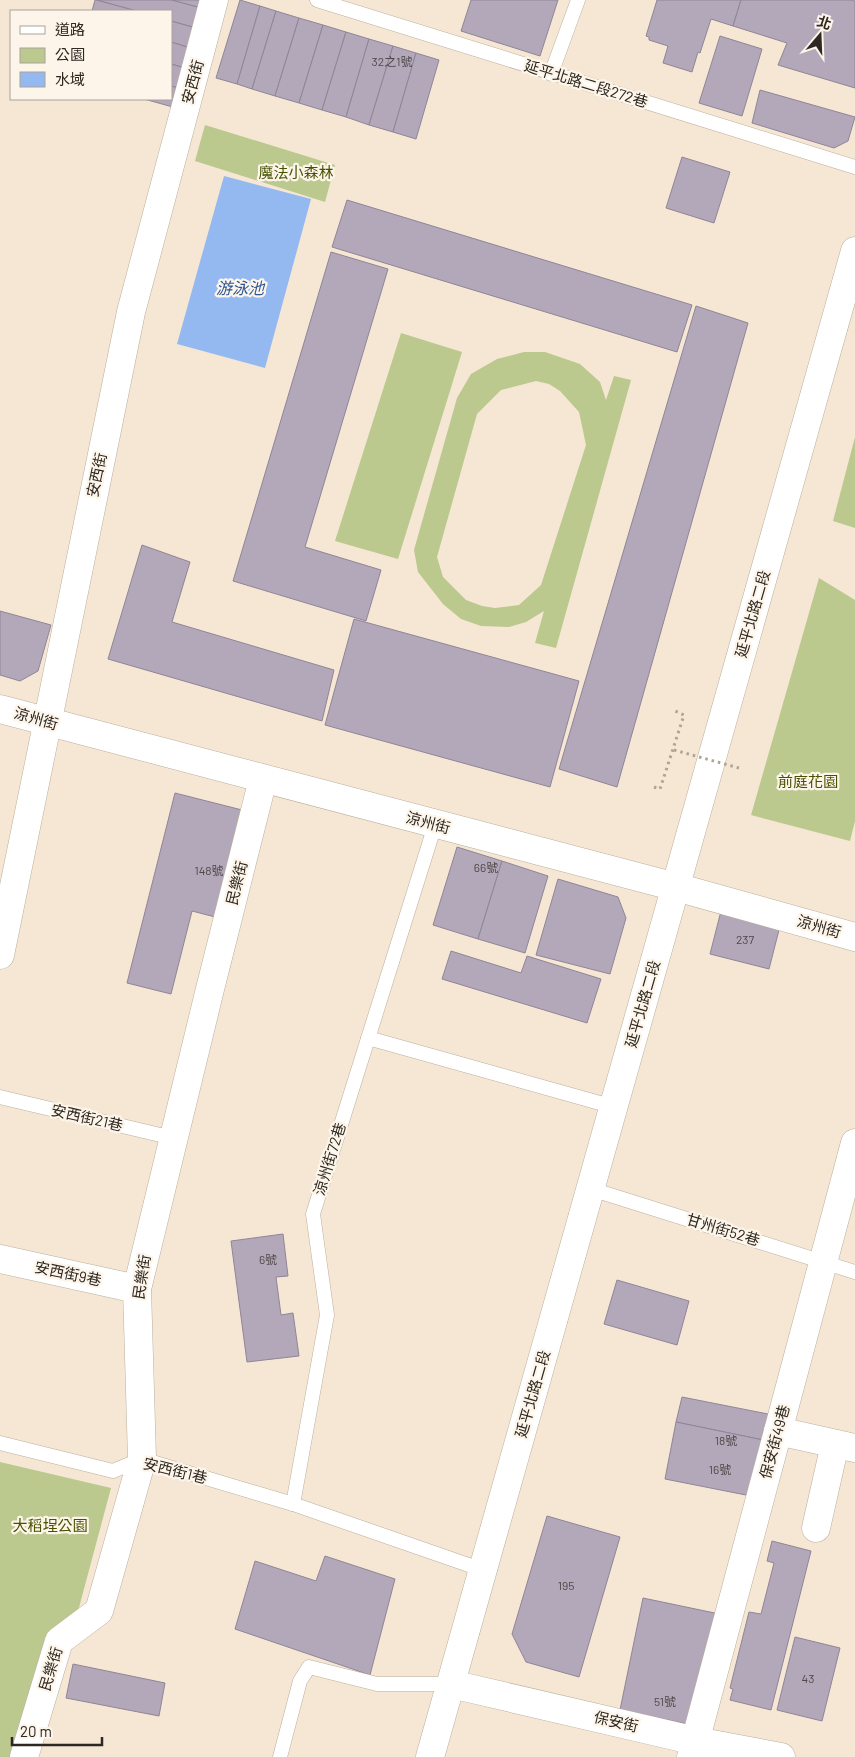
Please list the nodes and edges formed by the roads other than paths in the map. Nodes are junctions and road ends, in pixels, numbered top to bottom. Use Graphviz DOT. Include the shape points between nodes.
graph roads {
  1 [pos="214,0"];
  2 [pos="317,0"];
  3 [pos="578,0"];
  4 [pos="551,74"];
  5 [pos="855,167"];
  6 [pos="855,251"];
  7 [pos="0,709"];
  8 [pos="46,722"];
  9 [pos="263,779"];
  10 [pos="435,825"];
  11 [pos="676,887"];
  12 [pos="855,937"];
  13 [pos="0,955"];
  14 [pos="368,1038"];
  15 [pos="0,1097"];
  16 [pos="614,1107"];
  17 [pos="173,1138"];
  18 [pos="855,1143"];
  19 [pos="591,1189"];
  20 [pos="0,1259"];
  21 [pos="824,1262"];
  22 [pos="855,1272"];
  23 [pos="136,1289"];
  24 [pos="778,1431"];
  25 [pos="0,1443"];
  26 [pos="845,1446"];
  27 [pos="142,1460"];
  28 [pos="293,1504"];
  29 [pos="816,1528"];
  30 [pos="483,1570"];
  31 [pos="451,1684"];
  32 [pos="694,1749"];
  33 [pos="770,1756"];
  34 [pos="24,1757"];
  35 [pos="280,1757"];
  36 [pos="430,1757"];
  1 -- 8 [label="street, 安西街" via="131,312"];
  2 -- 4 [label="lane, 延平北路二段272巷"];
  3 -- 4 [label="lane"];
  4 -- 5 [label="lane, 延平北路二段272巷"];
  6 -- 11 [label="street, 延平北路二段"];
  7 -- 8 [label="street, 涼州街"];
  8 -- 9 [label="street, 涼州街"];
  8 -- 13 [label="street, 安西街"];
  9 -- 10 [label="street, 涼州街"];
  9 -- 17 [label="street, 民樂街"];
  10 -- 11 [label="street, 涼州街"];
  10 -- 14 [label="lane, 涼州街72巷"];
  11 -- 12 [label="street, 涼州街"];
  11 -- 16 [label="street, 延平北路二段"];
  14 -- 16 [label="lane"];
  14 -- 28 [label="lane, 涼州街72巷" via="314,1214 327,1314"];
  15 -- 17 [label="lane, 安西街21巷"];
  16 -- 19 [label="street, 延平北路二段"];
  17 -- 23 [label="street, 民樂街"];
  18 -- 21 [label="street, 保安街49巷"];
  19 -- 21 [label="lane, 甘州街52巷"];
  19 -- 30 [label="street, 延平北路二段"];
  20 -- 23 [label="street, 安西街9巷"];
  21 -- 22 [label="lane, 甘州街52巷"];
  21 -- 24 [label="street, 保安街49巷"];
  23 -- 27 [label="street, 民樂街"];
  24 -- 26 [label="street"];
  24 -- 32 [label="street, 保安街49巷"];
  25 -- 27 [label="lane, 安西街1巷" via="113,1471"];
  26 -- 29 [label="street"];
  27 -- 28 [label="lane, 安西街1巷"];
  27 -- 34 [label="street, 民樂街" via="99,1611 59,1641"];
  28 -- 30 [label="lane, 安西街1巷"];
  30 -- 31 [label="street, 延平北路二段"];
  31 -- 32 [label="street, 保安街"];
  31 -- 35 [label="lane" via="378,1684 309,1667 300,1681"];
  31 -- 36 [label="street, 延平北路二段"];
  32 -- 33 [label="street, 保安街"];
}
